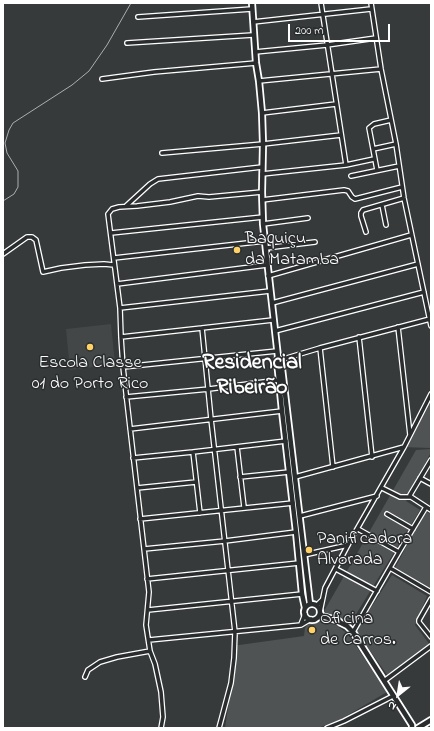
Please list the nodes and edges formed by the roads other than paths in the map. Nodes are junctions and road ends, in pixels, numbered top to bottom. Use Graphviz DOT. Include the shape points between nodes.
graph roads {
  1 [pos="252,3"];
  2 [pos="321,3"];
  3 [pos="371,3"];
  4 [pos="252,9"];
  5 [pos="371,9"];
  6 [pos="322,14"];
  7 [pos="138,17"];
  8 [pos="253,22"];
  9 [pos="253,35"];
  10 [pos="376,38"];
  11 [pos="128,43"];
  12 [pos="327,45"];
  13 [pos="255,52"];
  14 [pos="256,63"];
  15 [pos="381,69"];
  16 [pos="332,74"];
  17 [pos="102,79"];
  18 [pos="259,81"];
  19 [pos="336,104"];
  20 [pos="262,113"];
  21 [pos="391,120"];
  22 [pos="341,135"];
  23 [pos="263,144"];
  24 [pos="396,144"];
  25 [pos="373,149"];
  26 [pos="162,153"];
  27 [pos="374,159"];
  28 [pos="346,164"];
  29 [pos="399,166"];
  30 [pos="262,167"];
  31 [pos="377,170"];
  32 [pos="262,174"];
  33 [pos="351,176"];
  34 [pos="402,187"];
  35 [pos="262,192"];
  36 [pos="404,198"];
  37 [pos="262,200"];
  38 [pos="382,205"];
  39 [pos="126,206"];
  40 [pos="263,217"];
  41 [pos="308,218"];
  42 [pos="263,224"];
  43 [pos="386,225"];
  44 [pos="366,232"];
  45 [pos="111,233"];
  46 [pos="411,235"];
  47 [pos="265,241"];
  48 [pos="315,242"];
  49 [pos="266,248"];
  50 [pos="3,254"];
  51 [pos="114,258"];
  52 [pos="114,264"];
  53 [pos="418,264"];
  54 [pos="267,265"];
  55 [pos="268,276"];
  56 [pos="117,284"];
  57 [pos="270,290"];
  58 [pos="424,292"];
  59 [pos="272,303"];
  60 [pos="120,308"];
  61 [pos="430,319"];
  62 [pos="273,320"];
  63 [pos="431,326"];
  64 [pos="398,327"];
  65 [pos="202,328"];
  66 [pos="275,331"];
  67 [pos="121,337"];
  68 [pos="359,337"];
  69 [pos="320,348"];
  70 [pos="277,351"];
  71 [pos="206,359"];
  72 [pos="279,359"];
  73 [pos="123,367"];
  74 [pos="279,380"];
  75 [pos="209,389"];
  76 [pos="431,394"];
  77 [pos="126,397"];
  78 [pos="282,411"];
  79 [pos="211,419"];
  80 [pos="130,429"];
  81 [pos="410,436"];
  82 [pos="286,441"];
  83 [pos="238,447"];
  84 [pos="404,447"];
  85 [pos="215,449"];
  86 [pos="193,452"];
  87 [pos="372,457"];
  88 [pos="133,458"];
  89 [pos="431,460"];
  90 [pos="333,467"];
  91 [pos="289,472"];
  92 [pos="240,477"];
  93 [pos="295,477"];
  94 [pos="420,478"];
  95 [pos="196,482"];
  96 [pos="431,484"];
  97 [pos="137,488"];
  98 [pos="382,488"];
  99 [pos="377,496"];
  100 [pos="411,498"];
  101 [pos="293,503"];
  102 [pos="244,507"];
  103 [pos="426,507"];
  104 [pos="222,510"];
  105 [pos="431,510"];
  106 [pos="200,513"];
  107 [pos="387,514"];
  108 [pos="300,516"];
  109 [pos="140,518"];
  110 [pos="358,529"];
  111 [pos="413,529"];
  112 [pos="296,532"];
  113 [pos="225,541"];
  114 [pos="348,545"];
  115 [pos="144,549"];
  116 [pos="399,552"];
  117 [pos="304,555"];
  118 [pos="299,564"];
  119 [pos="336,568"];
  120 [pos="390,568"];
  121 [pos="228,571"];
  122 [pos="147,579"];
  123 [pos="377,591"];
  124 [pos="431,592"];
  125 [pos="302,594"];
  126 [pos="323,599"];
  127 [pos="431,599"];
  128 [pos="231,601"];
  129 [pos="310,604"];
  130 [pos="316,605"];
  131 [pos="148,610"];
  132 [pos="305,611"];
  133 [pos="320,612"];
  134 [pos="316,618"];
  135 [pos="311,619"];
  136 [pos="332,619"];
  137 [pos="301,625"];
  138 [pos="235,632"];
  139 [pos="354,632"];
  140 [pos="431,637"];
  141 [pos="149,640"];
  142 [pos="431,646"];
  143 [pos="150,651"];
  144 [pos="85,678"];
  145 [pos="384,681"];
  146 [pos="393,696"];
  147 [pos="431,720"];
  148 [pos="412,727"];
  149 [pos="161,728"];
  150 [pos="219,728"];
  151 [pos="327,728"];
  152 [pos="419,728"];
  1 -- 4 [label="street"];
  2 -- 6 [label="street"];
  3 -- 5 [label="street"];
  4 -- 7 [label="street"];
  4 -- 8 [label="street"];
  5 -- 6 [label="street"];
  5 -- 10 [label="street"];
  6 -- 8 [label="street"];
  6 -- 12 [label="street"];
  8 -- 9 [label="street"];
  9 -- 11 [label="street"];
  9 -- 13 [label="street"];
  10 -- 12 [label="street"];
  10 -- 15 [label="street"];
  12 -- 13 [label="street"];
  12 -- 16 [label="street"];
  13 -- 14 [label="street"];
  14 -- 17 [label="street"];
  14 -- 18 [label="street"];
  15 -- 16 [label="street"];
  15 -- 21 [label="street"];
  16 -- 18 [label="street"];
  16 -- 19 [label="street"];
  18 -- 20 [label="street"];
  19 -- 20 [label="street"];
  19 -- 22 [label="street"];
  20 -- 23 [label="street"];
  21 -- 24 [label="street"];
  21 -- 25 [label="street" via="370,126"];
  22 -- 23 [label="street"];
  22 -- 28 [label="street"];
  23 -- 26 [label="street"];
  23 -- 30 [label="street"];
  24 -- 25 [label="street"];
  24 -- 29 [label="street"];
  25 -- 27 [label="street"];
  27 -- 28 [label="street"];
  27 -- 31 [label="street"];
  28 -- 32 [label="street"];
  29 -- 31 [label="street"];
  29 -- 34 [label="street"];
  30 -- 32 [label="street"];
  30 -- 39 [label="street" via="158,179"];
  31 -- 33 [label="street"];
  32 -- 35 [label="street"];
  34 -- 36 [label="street"];
  34 -- 37 [label="street" via="355,198 344,190"];
  35 -- 37 [label="street"];
  35 -- 39 [label="street" via="198,196 170,202"];
  36 -- 38 [label="street"];
  36 -- 46 [label="street"];
  37 -- 40 [label="street"];
  38 -- 43 [label="street"];
  38 -- 44 [label="street" via="362,211"];
  39 -- 45 [label="street" via="109,211"];
  40 -- 42 [label="street"];
  40 -- 45 [label="street"];
  41 -- 42 [label="street"];
  42 -- 47 [label="street"];
  45 -- 51 [label="street"];
  46 -- 53 [label="street"];
  46 -- 55 [label="street"];
  47 -- 49 [label="street"];
  47 -- 51 [label="street"];
  48 -- 49 [label="street"];
  49 -- 54 [label="street"];
  50 -- 52 [label="street" via="27,237 32,237 36,240 43,272 84,265"];
  51 -- 52 [label="street"];
  52 -- 56 [label="street"];
  53 -- 58 [label="street"];
  53 -- 59 [label="street"];
  54 -- 55 [label="street"];
  54 -- 56 [label="street"];
  55 -- 57 [label="street"];
  56 -- 60 [label="street"];
  57 -- 59 [label="street"];
  57 -- 60 [label="street"];
  58 -- 61 [label="street"];
  58 -- 66 [label="street"];
  59 -- 62 [label="street"];
  60 -- 67 [label="street"];
  61 -- 63 [label="street"];
  61 -- 64 [label="street"];
  62 -- 65 [label="street"];
  62 -- 66 [label="street"];
  64 -- 68 [label="street"];
  64 -- 81 [label="street"];
  65 -- 67 [label="street"];
  65 -- 71 [label="street"];
  66 -- 70 [label="street"];
  67 -- 73 [label="street"];
  68 -- 69 [label="street"];
  68 -- 87 [label="street"];
  69 -- 72 [label="street"];
  69 -- 90 [label="street"];
  70 -- 71 [label="street"];
  70 -- 72 [label="street"];
  71 -- 73 [label="street"];
  71 -- 75 [label="street"];
  72 -- 74 [label="street"];
  72 -- 93 [label="street"];
  73 -- 77 [label="street"];
  74 -- 75 [label="street"];
  74 -- 78 [label="street"];
  75 -- 77 [label="street"];
  75 -- 79 [label="street"];
  76 -- 81 [label="street"];
  77 -- 80 [label="street"];
  78 -- 79 [label="street"];
  78 -- 82 [label="street"];
  79 -- 80 [label="street"];
  79 -- 85 [label="street"];
  80 -- 88 [label="street"];
  81 -- 84 [label="street"];
  82 -- 83 [label="street"];
  82 -- 91 [label="street"];
  83 -- 85 [label="street"];
  83 -- 92 [label="street"];
  84 -- 87 [label="street"];
  84 -- 98 [label="street"];
  85 -- 86 [label="street"];
  85 -- 104 [label="street"];
  86 -- 88 [label="street"];
  86 -- 95 [label="street"];
  87 -- 90 [label="street"];
  88 -- 97 [label="street"];
  89 -- 94 [label="street"];
  90 -- 93 [label="street"];
  91 -- 92 [label="street"];
  91 -- 101 [label="street"];
  92 -- 102 [label="street"];
  93 -- 108 [label="street"];
  94 -- 96 [label="street"];
  94 -- 100 [label="street" via="410,495"];
  95 -- 97 [label="street"];
  95 -- 106 [label="street"];
  97 -- 109 [label="street"];
  98 -- 99 [label="street"];
  98 -- 100 [label="street" via="400,497"];
  99 -- 108 [label="street"];
  99 -- 110 [label="street"];
  100 -- 103 [label="street"];
  101 -- 102 [label="street"];
  101 -- 112 [label="street"];
  102 -- 104 [label="street"];
  103 -- 105 [label="street"];
  103 -- 111 [label="street"];
  104 -- 106 [label="street"];
  104 -- 113 [label="street"];
  106 -- 109 [label="street"];
  107 -- 111 [label="street"];
  108 -- 117 [label="street"];
  109 -- 115 [label="street"];
  110 -- 114 [label="street"];
  110 -- 116 [label="street"];
  111 -- 116 [label="street"];
  112 -- 113 [label="street"];
  112 -- 118 [label="street"];
  113 -- 115 [label="street"];
  113 -- 121 [label="street"];
  114 -- 117 [label="street"];
  114 -- 119 [label="street"];
  115 -- 122 [label="street"];
  116 -- 120 [label="street"];
  117 -- 129 [label="street"];
  118 -- 121 [label="street"];
  118 -- 125 [label="street"];
  119 -- 123 [label="street"];
  119 -- 126 [label="street" via="325,588"];
  120 -- 123 [label="street"];
  120 -- 124 [label="street"];
  121 -- 122 [label="street"];
  121 -- 128 [label="street"];
  122 -- 131 [label="street"];
  123 -- 139 [label="street"];
  125 -- 128 [label="street"];
  125 -- 132 [label="street"];
  126 -- 130 [label="street"];
  126 -- 133 [label="street"];
  127 -- 140 [label="street" via="419,622"];
  128 -- 131 [label="street"];
  128 -- 138 [label="street"];
  129 -- 130 [label="street"];
  129 -- 132 [label="street"];
  130 -- 133 [label="street"];
  131 -- 141 [label="street" via="146,625"];
  132 -- 135 [label="street"];
  132 -- 137 [label="street"];
  133 -- 134 [label="street"];
  133 -- 136 [label="street" via="322,616"];
  134 -- 135 [label="street"];
  134 -- 136 [label="street"];
  135 -- 137 [label="street"];
  136 -- 139 [label="street"];
  137 -- 138 [label="street"];
  138 -- 141 [label="street"];
  138 -- 150 [label="street" via="231,683"];
  139 -- 145 [label="street"];
  141 -- 143 [label="street"];
  142 -- 145 [label="street"];
  143 -- 144 [label="street" via="100,662 88,670"];
  143 -- 149 [label="street" via="161,692"];
  145 -- 146 [label="street"];
  146 -- 148 [label="street"];
  146 -- 151 [label="street" via="344,722"];
  147 -- 152 [label="street"];
  148 -- 152 [label="street"];
}
